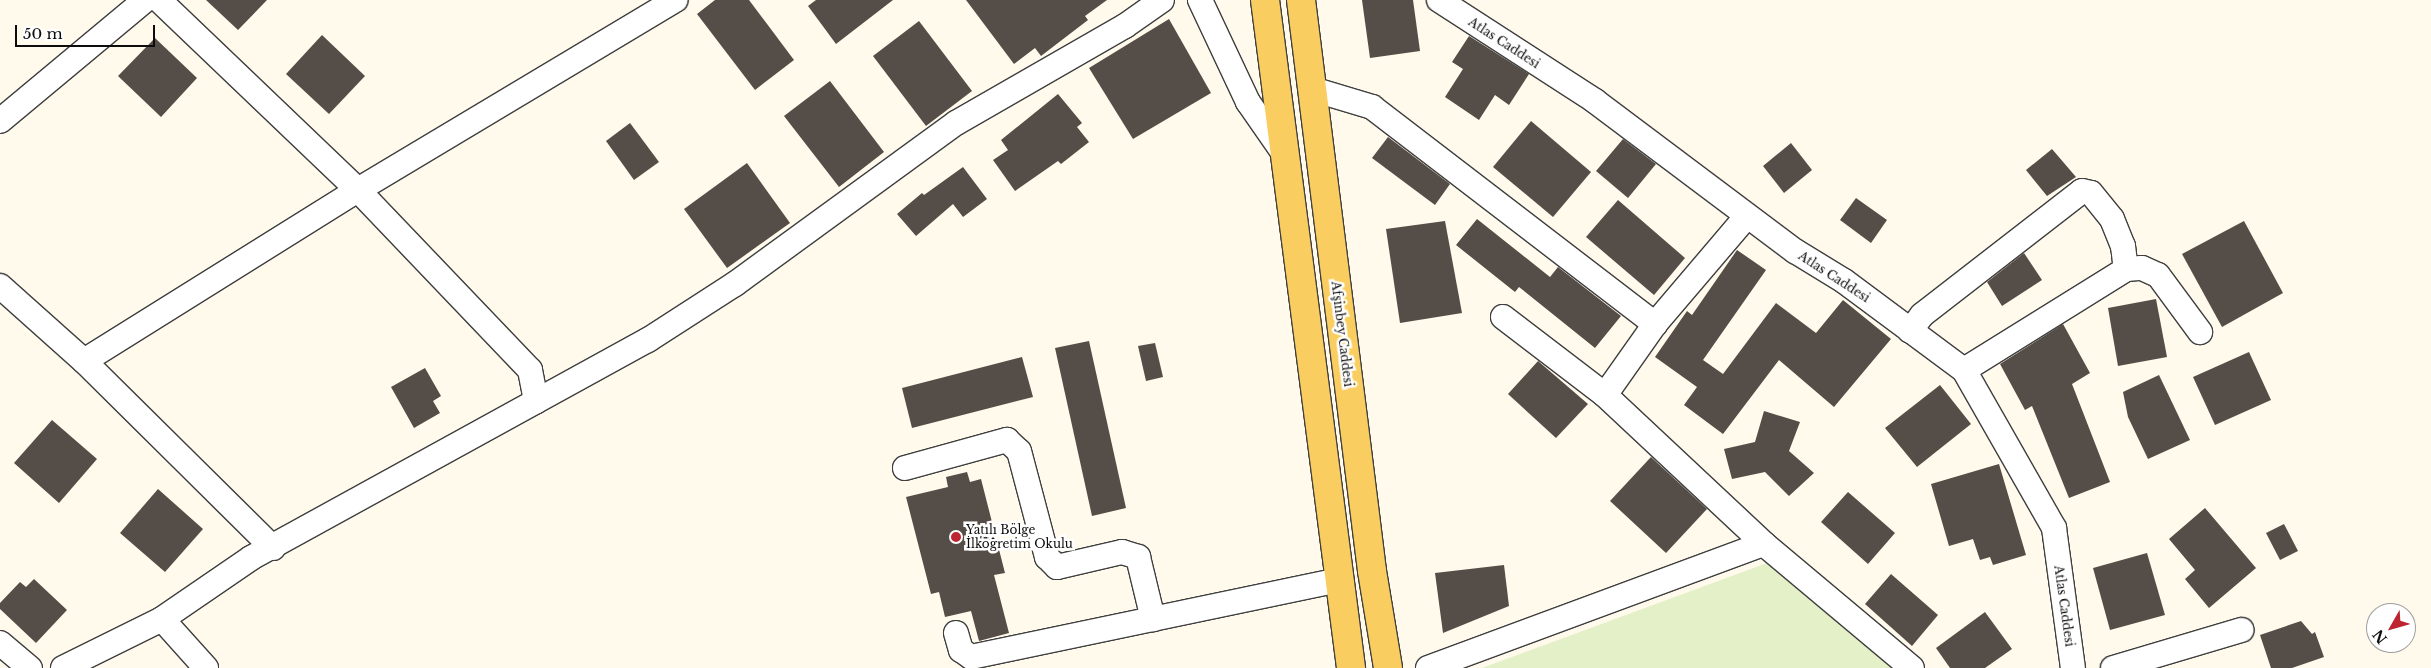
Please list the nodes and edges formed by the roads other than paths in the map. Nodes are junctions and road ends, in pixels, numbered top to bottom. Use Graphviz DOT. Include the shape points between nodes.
graph roads {
  1 [pos="145,0"];
  2 [pos="159,0"];
  3 [pos="675,0"];
  4 [pos="1162,0"];
  5 [pos="1200,0"];
  6 [pos="1265,0"];
  7 [pos="1301,0"];
  8 [pos="1439,0"];
  9 [pos="1312,90"];
  10 [pos="0,121"];
  11 [pos="1285,155"];
  12 [pos="358,190"];
  13 [pos="1747,216"];
  14 [pos="2126,269"];
  15 [pos="0,286"];
  16 [pos="1503,317"];
  17 [pos="1655,324"];
  18 [pos="1910,330"];
  19 [pos="2200,332"];
  20 [pos="84,361"];
  21 [pos="1964,370"];
  22 [pos="1605,395"];
  23 [pos="536,401"];
  24 [pos="905,468"];
  25 [pos="1764,544"];
  26 [pos="274,548"];
  27 [pos="1339,580"];
  28 [pos="162,619"];
  29 [pos="1152,619"];
  30 [pos="2241,630"];
  31 [pos="956,633"];
  32 [pos="0,643"];
  33 [pos="30,668"];
  34 [pos="63,668"];
  35 [pos="206,668"];
  36 [pos="1351,668"];
  37 [pos="1388,668"];
  38 [pos="1428,668"];
  39 [pos="1912,668"];
  40 [pos="2073,668"];
  41 [pos="2113,668"];
  1 -- 10 [label="street"];
  2 -- 12 [label="street"];
  3 -- 12 [label="street"];
  4 -- 23 [label="street" via="1125,26 956,122 734,284 648,340"];
  5 -- 11 [label="street" via="1248,102"];
  6 -- 11 [label="main road"];
  7 -- 9 [label="main road, Afşinbey Caddesi"];
  8 -- 13 [label="street, Atlas Caddesi" via="1595,100"];
  9 -- 17 [label="street" via="1372,107"];
  9 -- 37 [label="main road, Afşinbey Caddesi" via="1372,571"];
  11 -- 27 [label="main road"];
  12 -- 20 [label="street"];
  12 -- 23 [label="street" via="530,370"];
  13 -- 17 [label="street"];
  13 -- 18 [label="street, Atlas Caddesi"];
  14 -- 18 [label="street" via="2123,246 2112,219 2091,193 2082,191 1922,315"];
  14 -- 19 [label="street" via="2142,268 2158,275"];
  14 -- 21 [label="street"];
  15 -- 20 [label="street"];
  16 -- 22 [label="street"];
  17 -- 22 [label="street"];
  18 -- 21 [label="street, Atlas Caddesi"];
  20 -- 26 [label="street"];
  21 -- 40 [label="street, Atlas Caddesi" via="2054,528"];
  22 -- 25 [label="street"];
  23 -- 26 [label="street"];
  24 -- 29 [label="street" via="1007,440 1019,451 1047,557 1058,567 1122,552 1138,556"];
  25 -- 38 [label="street"];
  25 -- 39 [label="street"];
  26 -- 28 [label="street" via="251,558"];
  27 -- 29 [label="street"];
  27 -- 36 [label="main road"];
  28 -- 34 [label="street"];
  28 -- 35 [label="street"];
  29 -- 31 [label="street" via="971,657 961,650"];
  30 -- 41 [label="street"];
  32 -- 33 [label="street"];
}
